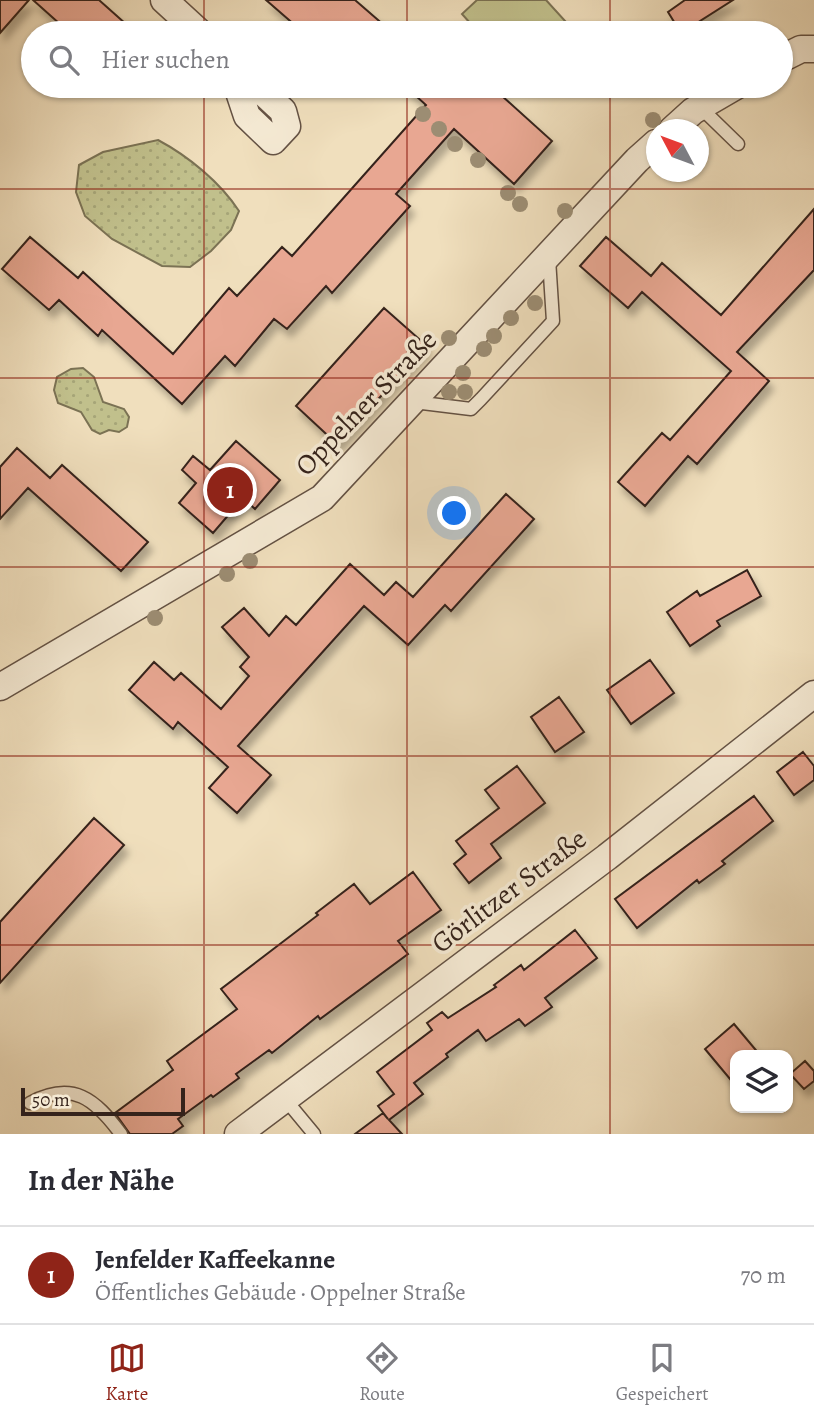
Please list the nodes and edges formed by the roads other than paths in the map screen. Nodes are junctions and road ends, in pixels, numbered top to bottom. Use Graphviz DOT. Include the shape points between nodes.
graph roads {
  1 [pos="164,0"];
  2 [pos="187,21"];
  3 [pos="814,48"];
  4 [pos="793,53"];
  5 [pos="241,98"];
  6 [pos="269,98"];
  7 [pos="715,98"];
  8 [pos="700,107"];
  9 [pos="685,119"];
  10 [pos="738,144"];
  11 [pos="646,152"];
  12 [pos="548,255"];
  13 [pos="411,402"];
  14 [pos="0,687"];
  15 [pos="814,694"];
  16 [pos="285,1100"];
  17 [pos="30,1103"];
  18 [pos="121,1134"];
  19 [pos="238,1134"];
  20 [pos="314,1134"];
  1 -- 2 [label="street"];
  3 -- 4 [label="street"];
  5 -- 6 [label="street" via="247,116 273,141 287,126 284,111"];
  7 -- 8 [label="street"];
  8 -- 9 [label="street"];
  8 -- 10 [label="lane"];
  11 -- 12 [label="street, Oppelner Straße"];
  12 -- 13 [label="street, Oppelner Straße"];
  12 -- 13 [label="lane" via="553,321 471,410"];
  13 -- 14 [label="street, Oppelner Straße" via="322,498"];
  15 -- 16 [label="street, Görlitzer Straße"];
  16 -- 19 [label="street, Görlitzer Straße"];
  16 -- 20 [label="lane"];
  17 -- 18 [label="lane" via="68,1091 81,1095 104,1112"];
}
